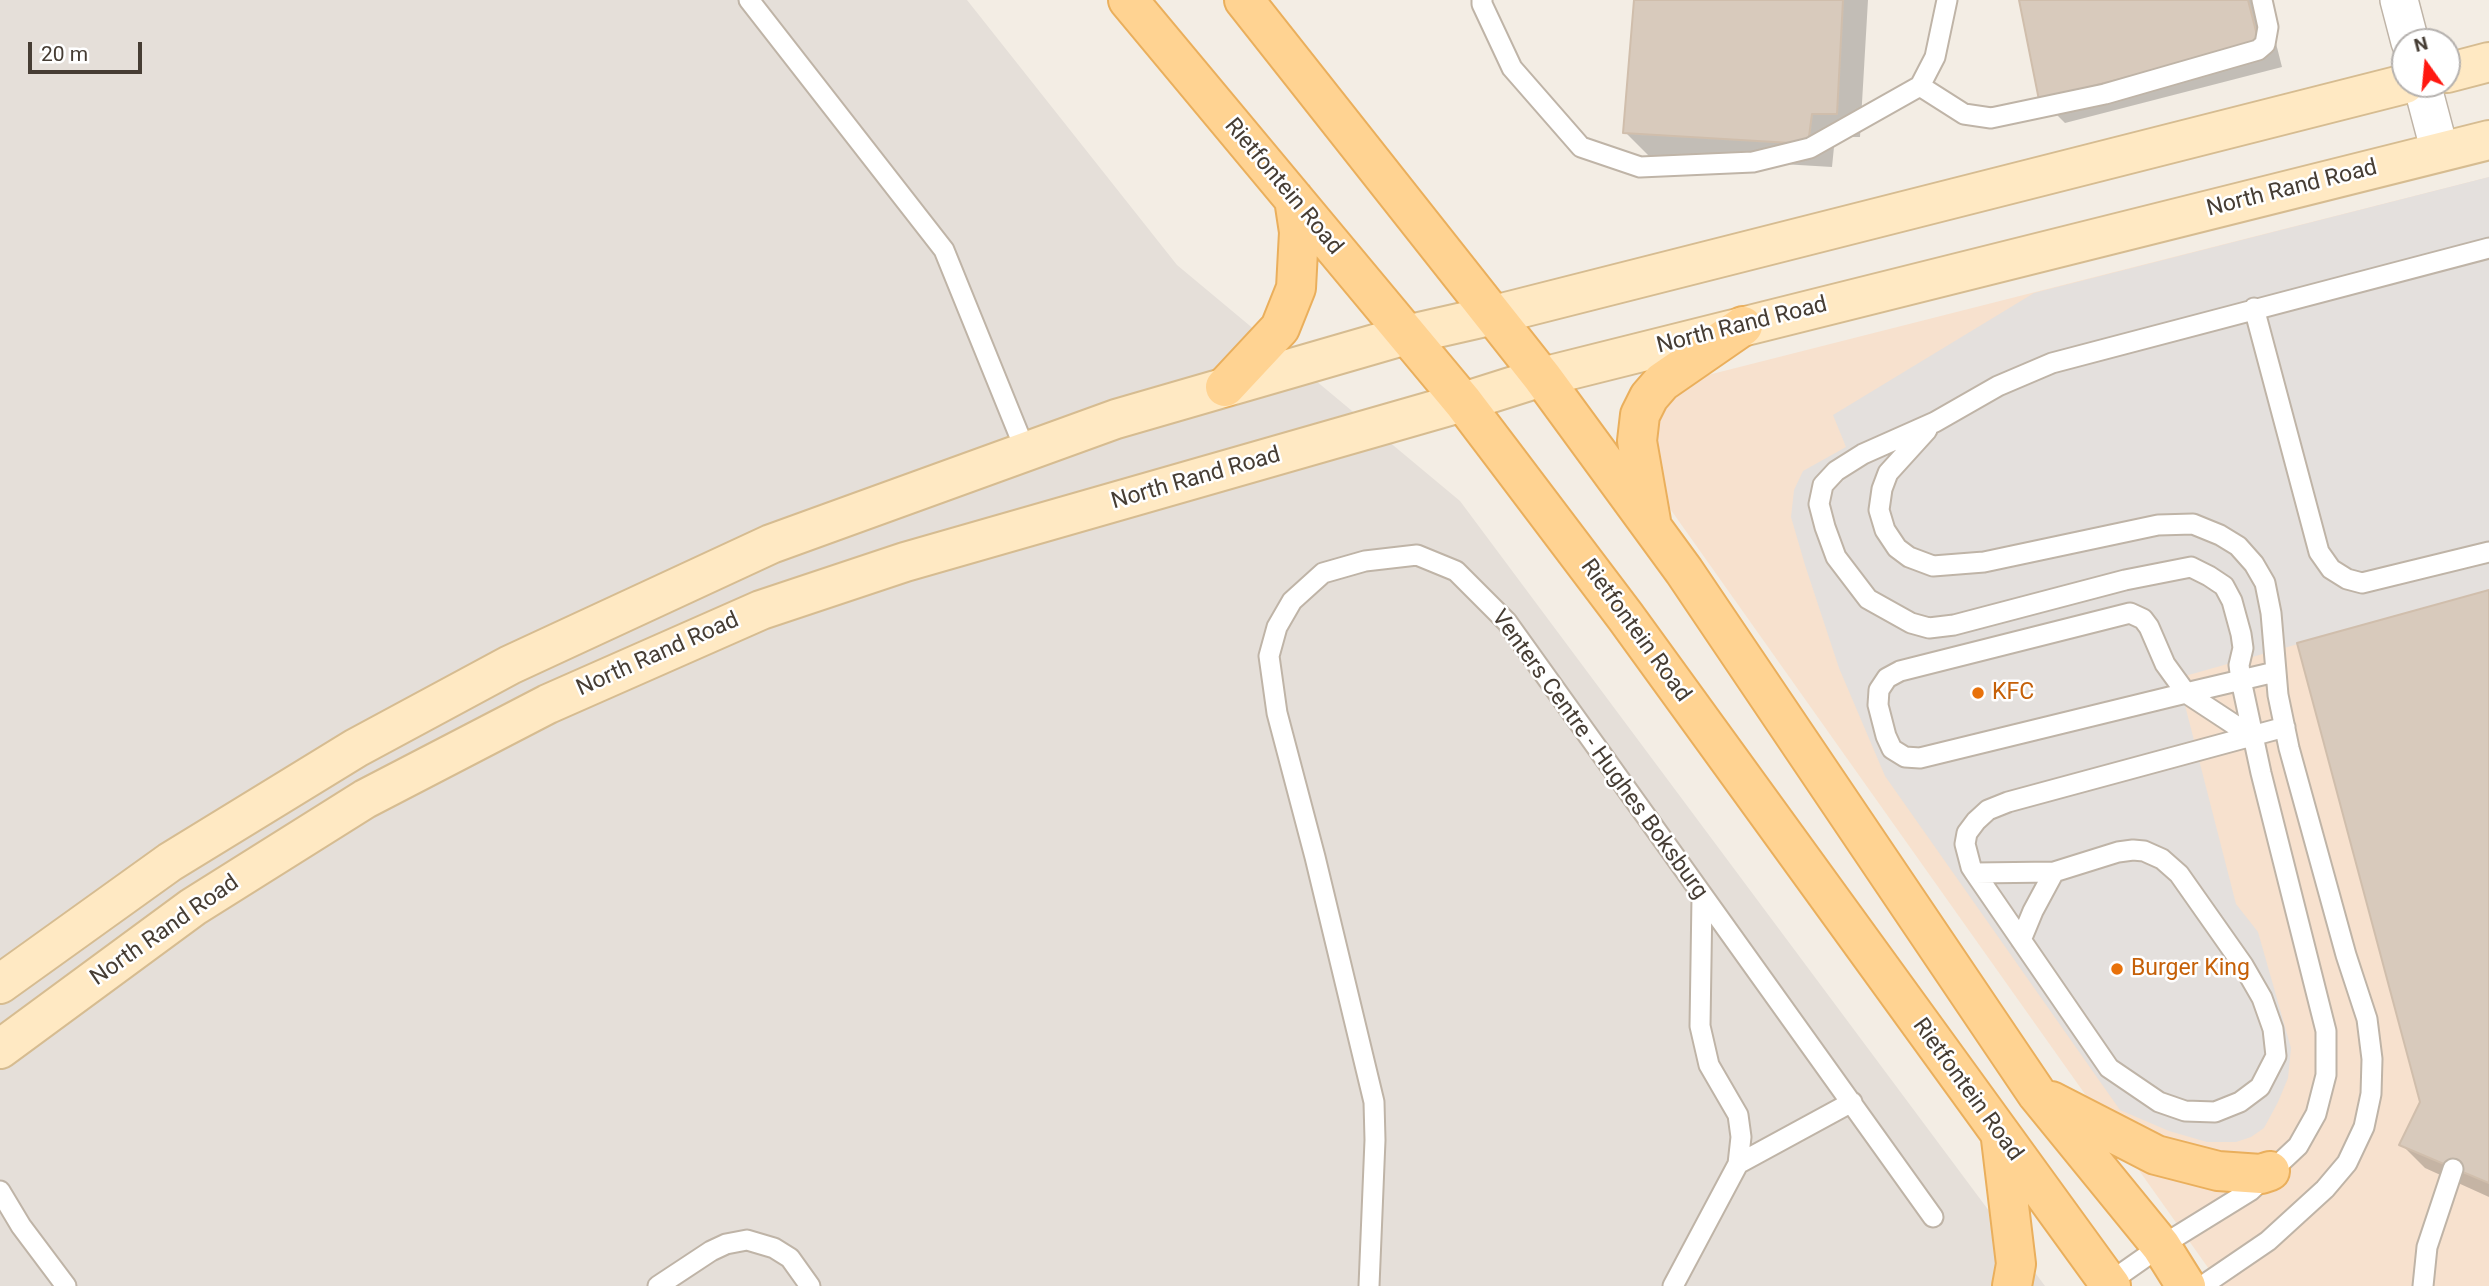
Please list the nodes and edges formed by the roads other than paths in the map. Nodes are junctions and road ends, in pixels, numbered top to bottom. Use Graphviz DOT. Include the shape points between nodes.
graph roads {
  1 [pos="749,0"];
  2 [pos="1128,0"];
  3 [pos="1244,0"];
  4 [pos="1482,0"];
  5 [pos="1947,0"];
  6 [pos="2262,0"];
  7 [pos="2399,0"];
  8 [pos="2406,28"];
  9 [pos="2489,62"];
  10 [pos="2461,69"];
  11 [pos="1920,86"];
  12 [pos="2391,88"];
  13 [pos="2425,98"];
  14 [pos="2489,140"];
  15 [pos="2440,152"];
  16 [pos="1294,199"];
  17 [pos="2489,248"];
  18 [pos="2255,309"];
  19 [pos="1494,316"];
  20 [pos="1743,326"];
  21 [pos="1406,335"];
  22 [pos="1542,377"];
  23 [pos="1225,387"];
  24 [pos="1463,402"];
  25 [pos="1934,422"];
  26 [pos="1026,452"];
  27 [pos="1652,530"];
  28 [pos="2489,552"];
  29 [pos="2275,672"];
  30 [pos="2241,680"];
  31 [pos="2186,693"];
  32 [pos="2285,727"];
  33 [pos="2253,737"];
  34 [pos="2054,872"];
  35 [pos="1975,873"];
  36 [pos="1702,897"];
  37 [pos="2021,940"];
  38 [pos="0,984"];
  39 [pos="0,1049"];
  40 [pos="2037,1094"];
  41 [pos="1852,1102"];
  42 [pos="2001,1137"];
  43 [pos="1738,1164"];
  44 [pos="2453,1169"];
  45 [pos="2270,1171"];
  46 [pos="0,1191"];
  47 [pos="1933,1217"];
  48 [pos="2161,1246"];
  49 [pos="2108,1285"];
  50 [pos="66,1286"];
  51 [pos="658,1286"];
  52 [pos="810,1286"];
  53 [pos="1369,1286"];
  54 [pos="1673,1286"];
  55 [pos="2012,1286"];
  56 [pos="2186,1286"];
  57 [pos="2202,1286"];
  58 [pos="2423,1286"];
  1 -- 26 [label="lane" via="944,250"];
  2 -- 16 [label="main road, Rietfontein Road"];
  3 -- 19 [label="main road"];
  4 -- 11 [label="lane" via="1512,68 1581,147 1640,167 1753,162 1810,148"];
  5 -- 11 [label="lane" via="1935,57"];
  6 -- 11 [label="lane" via="2269,27 2265,44 2258,50 2105,94 1991,118 1964,114"];
  7 -- 8 [label="street"];
  9 -- 10 [label="main road"];
  12 -- 19 [label="main road"];
  13 -- 15 [label="street"];
  14 -- 15 [label="main road, North Rand Road"];
  15 -- 20 [label="main road, North Rand Road"];
  16 -- 21 [label="main road, Rietfontein Road"];
  16 -- 23 [label="main road" via="1299,232 1296,288 1280,328"];
  17 -- 18 [label="lane"];
  18 -- 25 [label="lane" via="2052,363 1998,386"];
  18 -- 28 [label="lane" via="2319,552 2331,569 2362,583"];
  19 -- 21 [label="main road"];
  19 -- 22 [label="main road"];
  20 -- 22 [label="main road, North Rand Road"];
  20 -- 27 [label="main road" via="1662,382 1640,415 1637,441"];
  21 -- 23 [label="main road"];
  21 -- 24 [label="main road, Rietfontein Road"];
  22 -- 24 [label="main road, North Rand Road"];
  22 -- 27 [label="main road"];
  23 -- 26 [label="main road"];
  24 -- 39 [label="main road, North Rand Road" via="905,562 761,610 548,704 365,799 193,907"];
  24 -- 42 [label="main road, Rietfontein Road" via="1625,616"];
  25 -- 29 [label="lane" via="1888,473 1882,489 1880,510 1885,530 1897,548 1933,566 1984,562 2158,525 2193,524 2238,546 2265,583"];
  25 -- 30 [label="lane" via="1863,454 1823,485 1819,504 1836,557 1868,599 1929,628 2191,567 2224,586 2232,601 2241,634"];
  26 -- 38 [label="main road" via="771,544 510,664 356,748 170,862"];
  27 -- 40 [label="main road"];
  29 -- 30 [label="lane"];
  29 -- 32 [label="lane"];
  30 -- 31 [label="lane"];
  30 -- 33 [label="lane"];
  31 -- 31 [label="lane" via="1920,758 1905,757 1892,749 1878,705 1879,690 1887,678 1900,671 2130,613 2149,627 2165,664"];
  31 -- 33 [label="lane"];
  32 -- 33 [label="lane"];
  32 -- 57 [label="lane" via="2313,840 2367,1019 2371,1094 2364,1126 2347,1163 2325,1189 2268,1241"];
  33 -- 35 [label="lane" via="1988,810 1967,833 1965,844"];
  33 -- 45 [label="lane" via="2328,1054 2316,1114 2298,1146"];
  34 -- 35 [label="lane"];
  34 -- 37 [label="lane"];
  34 -- 37 [label="lane" via="2133,850 2162,859 2179,874 2243,965 2270,1018 2276,1056 2260,1087 2216,1112 2185,1111 2159,1102 2109,1068"];
  35 -- 37 [label="lane"];
  36 -- 41 [label="lane, Venters Centre - Hughes Boksburg"];
  36 -- 43 [label="lane" via="1699,1026 1709,1065 1738,1115"];
  36 -- 53 [label="lane, Venters Centre - Hughes Boksburg" via="1507,622 1456,571 1417,555 1365,561 1323,573 1292,601 1277,627 1269,656 1277,713 1374,1102"];
  40 -- 45 [label="main road" via="2156,1155 2218,1171"];
  40 -- 48 [label="main road"];
  41 -- 43 [label="lane"];
  41 -- 47 [label="lane, Venters Centre - Hughes Boksburg"];
  42 -- 49 [label="main road, Rietfontein Road"];
  42 -- 55 [label="main road" via="2016,1264"];
  43 -- 54 [label="lane"];
  44 -- 58 [label="lane" via="2427,1247"];
  45 -- 48 [label="lane" via="2250,1191"];
  46 -- 50 [label="lane"];
  48 -- 49 [label="lane"];
  48 -- 56 [label="main road"];
  51 -- 52 [label="lane" via="710,1251 747,1240 790,1258"];
}
